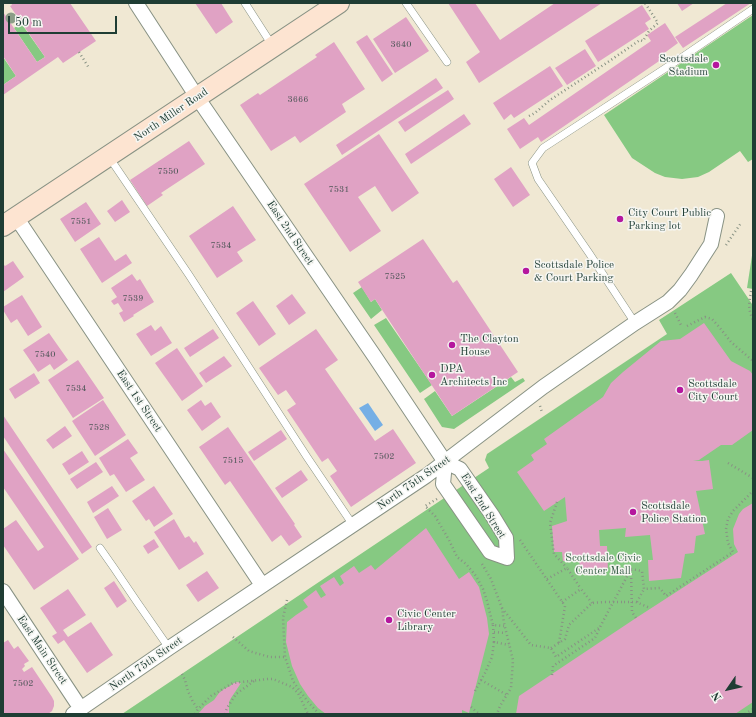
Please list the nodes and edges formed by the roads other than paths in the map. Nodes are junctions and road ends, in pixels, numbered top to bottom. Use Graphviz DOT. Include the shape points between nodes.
graph roads {
  1 [pos="136,3"];
  2 [pos="245,3"];
  3 [pos="339,3"];
  4 [pos="406,3"];
  5 [pos="753,9"];
  6 [pos="274,47"];
  7 [pos="447,62"];
  8 [pos="197,97"];
  9 [pos="109,157"];
  10 [pos="717,216"];
  11 [pos="10,221"];
  12 [pos="635,323"];
  13 [pos="445,462"];
  14 [pos="353,525"];
  15 [pos="100,548"];
  16 [pos="262,585"];
  17 [pos="3,591"];
  18 [pos="169,648"];
  19 [pos="77,711"];
  1 -- 8 [label="street, East 2nd Street"];
  2 -- 6 [label="lane"];
  3 -- 6 [label="street, North Miller Road"];
  4 -- 7 [label="lane"];
  5 -- 12 [label="lane" via="543,148 532,163 538,180"];
  6 -- 8 [label="street, North Miller Road"];
  8 -- 9 [label="street, North Miller Road"];
  8 -- 13 [label="street, East 2nd Street"];
  9 -- 11 [label="street, North Miller Road"];
  9 -- 14 [label="lane"];
  10 -- 12 [label="street, North 75th Street" via="711,244 680,290 668,302"];
  11 -- 16 [label="street, East 1st Street"];
  12 -- 13 [label="street, North 75th Street" via="543,387"];
  13 -- 13 [label="street, East 2nd Street" via="443,484 490,552 507,558 506,538 492,516 460,469"];
  13 -- 14 [label="street, North 75th Street"];
  14 -- 16 [label="street, North 75th Street"];
  15 -- 18 [label="lane"];
  16 -- 18 [label="street, North 75th Street"];
  17 -- 19 [label="street, East Main Street"];
  18 -- 19 [label="street, North 75th Street"];
}
